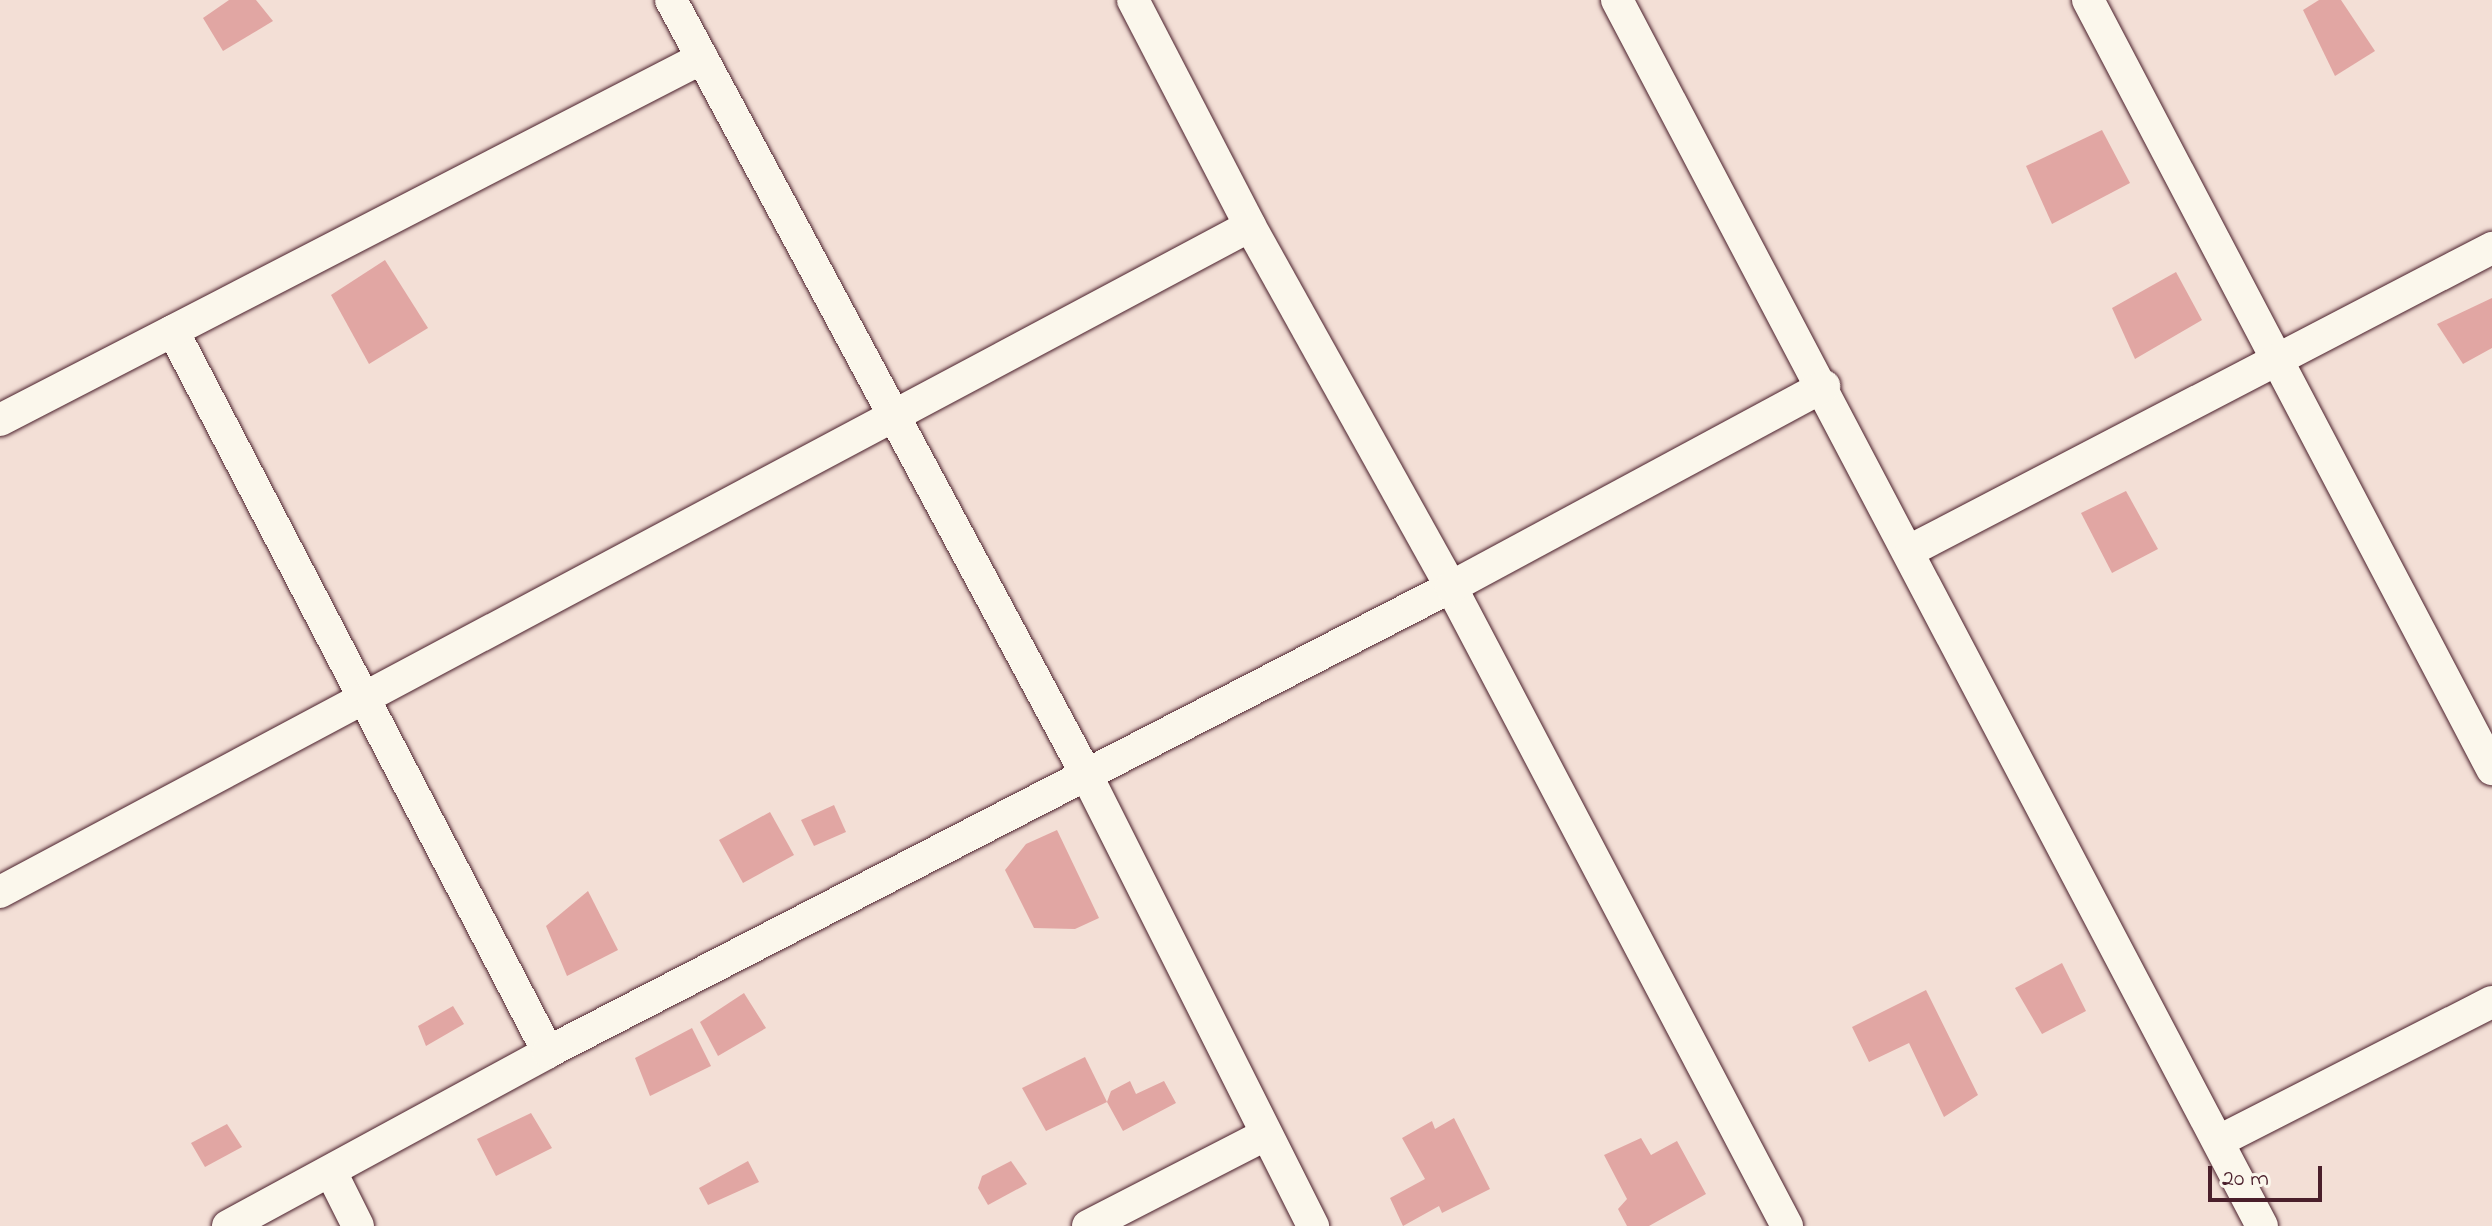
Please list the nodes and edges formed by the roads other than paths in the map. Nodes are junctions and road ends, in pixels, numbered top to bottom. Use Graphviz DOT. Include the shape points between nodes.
graph roads {
  1 [pos="671,0"];
  2 [pos="1617,0"];
  3 [pos="2088,0"];
  4 [pos="1147,5"];
  5 [pos="702,58"];
  6 [pos="1250,226"];
  7 [pos="2492,248"];
  8 [pos="173,331"];
  9 [pos="2275,361"];
  10 [pos="1824,386"];
  11 [pos="895,412"];
  12 [pos="0,420"];
  13 [pos="1911,550"];
  14 [pos="1451,587"];
  15 [pos="361,696"];
  16 [pos="2492,769"];
  17 [pos="1086,774"];
  18 [pos="0,892"];
  19 [pos="2492,1002"];
  20 [pos="548,1052"];
  21 [pos="1265,1135"];
  22 [pos="2219,1141"];
  23 [pos="331,1172"];
  24 [pos="228,1226"];
  25 [pos="358,1226"];
  26 [pos="1088,1226"];
  27 [pos="1313,1226"];
  28 [pos="1787,1226"];
  29 [pos="2262,1226"];
  1 -- 5 [label="street"];
  2 -- 10 [label="street"];
  3 -- 9 [label="street"];
  4 -- 6 [label="street"];
  5 -- 8 [label="street"];
  5 -- 11 [label="street"];
  6 -- 11 [label="street"];
  6 -- 14 [label="street"];
  7 -- 9 [label="street"];
  8 -- 12 [label="street"];
  8 -- 15 [label="street"];
  9 -- 13 [label="street"];
  9 -- 16 [label="street"];
  10 -- 13 [label="street"];
  10 -- 14 [label="street"];
  11 -- 15 [label="street"];
  11 -- 17 [label="street"];
  13 -- 22 [label="street"];
  14 -- 17 [label="street"];
  14 -- 28 [label="street"];
  15 -- 18 [label="street"];
  15 -- 20 [label="street"];
  17 -- 20 [label="street"];
  17 -- 21 [label="street"];
  19 -- 22 [label="street"];
  20 -- 23 [label="street"];
  21 -- 26 [label="street"];
  21 -- 27 [label="street"];
  22 -- 29 [label="street"];
  23 -- 24 [label="street"];
  23 -- 25 [label="street"];
}
